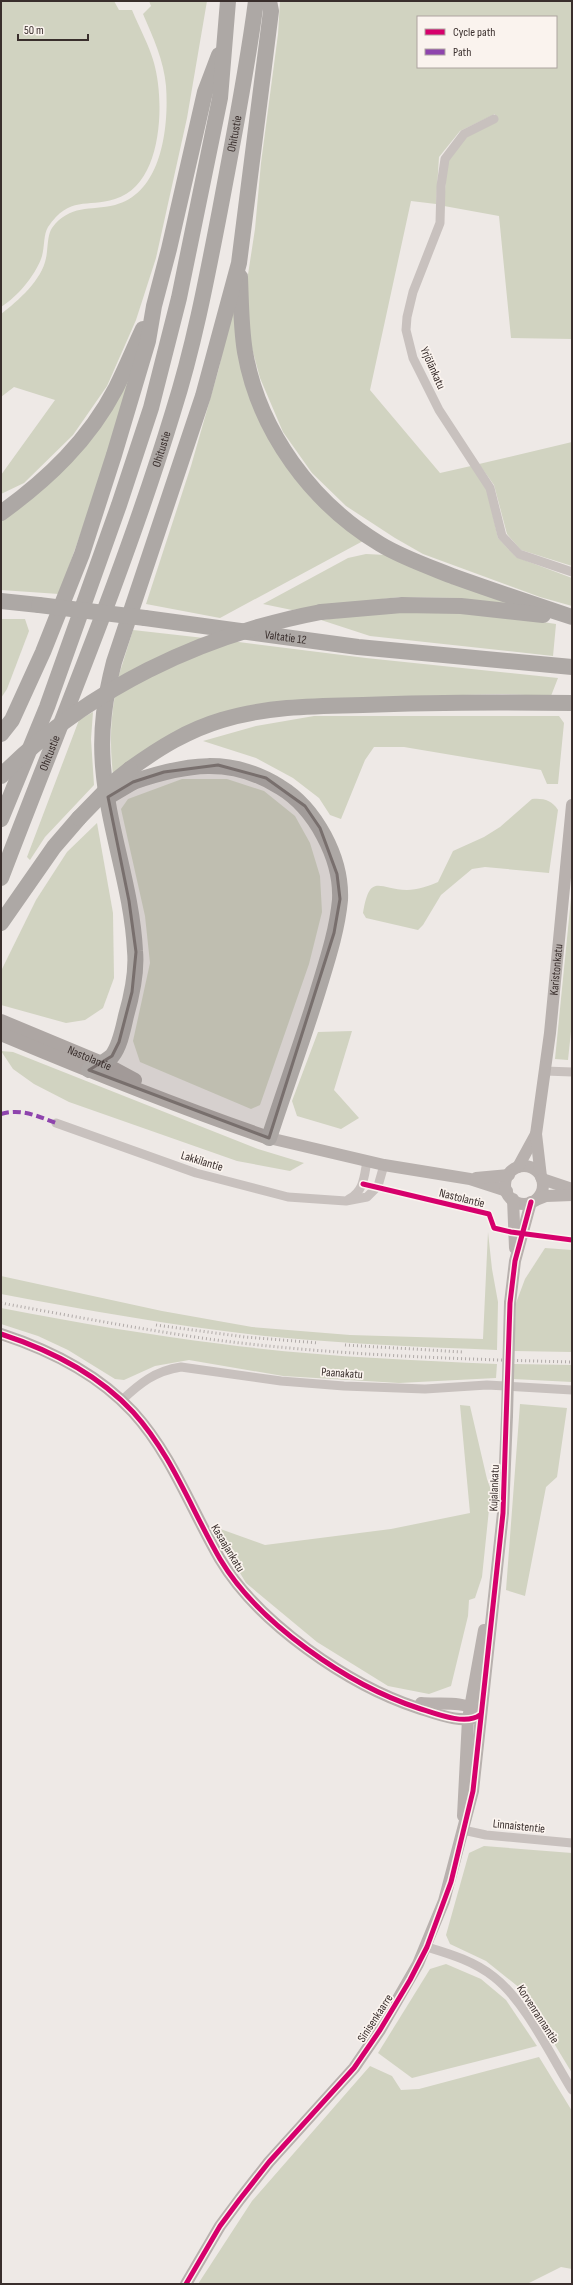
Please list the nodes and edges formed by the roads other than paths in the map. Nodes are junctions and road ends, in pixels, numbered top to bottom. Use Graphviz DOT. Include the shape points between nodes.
graph roads {
  1 [pos="228,1"];
  2 [pos="256,1"];
  3 [pos="269,1"];
  4 [pos="224,44"];
  5 [pos="494,119"];
  6 [pos="239,263"];
  7 [pos="154,306"];
  8 [pos="1,513"];
  9 [pos="572,572"];
  10 [pos="1,601"];
  11 [pos="572,617"];
  12 [pos="572,667"];
  13 [pos="572,703"];
  14 [pos="1,734"];
  15 [pos="1,776"];
  16 [pos="131,776"];
  17 [pos="572,805"];
  18 [pos="1,819"];
  19 [pos="1,878"];
  20 [pos="1,923"];
  21 [pos="1,1021"];
  22 [pos="1,1034"];
  23 [pos="96,1067"];
  24 [pos="545,1071"];
  25 [pos="572,1072"];
  26 [pos="56,1123"];
  27 [pos="536,1134"];
  28 [pos="269,1138"];
  29 [pos="367,1161"];
  30 [pos="384,1165"];
  31 [pos="514,1171"];
  32 [pos="542,1178"];
  33 [pos="470,1179"];
  34 [pos="572,1189"];
  35 [pos="572,1194"];
  36 [pos="510,1195"];
  37 [pos="346,1201"];
  38 [pos="533,1201"];
  39 [pos="515,1261"];
  40 [pos="1,1334"];
  41 [pos="572,1390"];
  42 [pos="121,1400"];
  43 [pos="498,1560"];
  44 [pos="386,1695"];
  45 [pos="470,1707"];
  46 [pos="480,1715"];
  47 [pos="468,1719"];
  48 [pos="463,1830"];
  49 [pos="572,1843"];
  50 [pos="427,1947"];
  51 [pos="572,2090"];
  52 [pos="186,2284"];
  1 -- 4 [label="highway, Ohitustie"];
  2 -- 19 [label="highway, Ohitustie" via="241,103 204,288 174,410 141,511 70,704"];
  3 -- 6 [label="highway" via="271,11"];
  4 -- 7 [label="highway" via="205,92"];
  4 -- 18 [label="highway, Ohitustie" via="220,98 180,298 151,408 46,707"];
  5 -- 9 [label="street, Yrjölänkatu" via="464,134 445,159 440,223 413,292 406,317 406,330 413,358 436,404 490,488 502,536 519,554"];
  6 -- 11 [label="highway" via="245,353 265,417 301,475 323,499 349,523 381,544 428,567"];
  6 -- 23 [label="highway" via="203,396 104,698 101,731 103,767 117,850 129,901 136,952 132,992 121,1034 112,1056"];
  7 -- 8 [label="highway" via="116,389 78,445 41,483"];
  7 -- 14 [label="highway" via="148,341 134,391 82,554 43,652 12,720"];
  10 -- 12 [label="highway, Valtatie 12, bridge" via="358,647"];
  11 -- 15 [label="highway, bridge" via="454,606 402,605 321,612 278,620 201,646 136,676 98,698 39,740"];
  13 -- 16 [label="highway" via="456,702 342,705 250,714 223,719 177,738"];
  16 -- 20 [label="highway, bridge" via="118,790 78,818 54,847"];
  16 -- 28 [label="highway" via="192,766 218,765 266,778 305,806 320,828 331,852 340,899 334,933"];
  17 -- 24 [label="street, Karistonkatu"];
  21 -- 23 [label="main road, Nastolantie"];
  22 -- 23 [label="main road, Nastolantie"];
  23 -- 28 [label="main road, Nastolantie" via="220,1121"];
  24 -- 25 [label="street"];
  24 -- 27 [label="street, Karistonkatu"];
  26 -- 37 [label="street, Lakkilantie" via="196,1173 288,1197"];
  27 -- 31 [label="street, Karistonkatu"];
  27 -- 32 [label="street, Karistonkatu"];
  28 -- 29 [label="street, Nastolantie"];
  29 -- 30 [label="street, Nastolantie"];
  29 -- 37 [label="street" via="363,1184 358,1194"];
  30 -- 33 [label="street, Nastolantie"];
  30 -- 37 [label="street, Lakkilantie" via="375,1191 367,1197"];
  31 -- 32 [label="street" via="529,1167"];
  31 -- 33 [label="street, Nastolantie"];
  31 -- 36 [label="street" via="506,1181"];
  32 -- 34 [label="street"];
  32 -- 38 [label="street" via="543,1188"];
  33 -- 36 [label="street, Nastolantie"];
  35 -- 38 [label="street" via="546,1196"];
  36 -- 38 [label="street" via="522,1203"];
  36 -- 39 [label="street, Kujalankatu"];
  38 -- 39 [label="street, Kujalankatu"];
  39 -- 43 [label="street, Kujalankatu, bridge" via="510,1302 503,1513"];
  40 -- 42 [label="street, Kasaajankatu" via="56,1355 94,1378"];
  41 -- 42 [label="street, Paanakatu" via="487,1385 425,1390 344,1386 281,1382 181,1367 152,1375"];
  42 -- 44 [label="street, Kasaajankatu" via="165,1454 221,1561 256,1604 328,1664"];
  43 -- 45 [label="street, Kujalankatu"];
  43 -- 46 [label="street, Kujalankatu"];
  44 -- 45 [label="street, Kasaajankatu" via="417,1703"];
  44 -- 47 [label="street, Kasaajankatu" via="420,1708"];
  45 -- 46 [label="street"];
  45 -- 47 [label="street, Sinisenkaarre"];
  46 -- 47 [label="street"];
  46 -- 48 [label="street, Sinisenkaarre" via="473,1791"];
  47 -- 48 [label="street, Sinisenkaarre"];
  48 -- 49 [label="street, Linnaistentie" via="486,1835"];
  48 -- 50 [label="street, Sinisenkaarre" via="451,1882"];
  50 -- 51 [label="street, Korvenrannantie" via="468,1961 494,1976 507,1988"];
  50 -- 52 [label="street, Sinisenkaarre" via="396,2006 354,2068 269,2162 240,2199 216,2232"];
}
